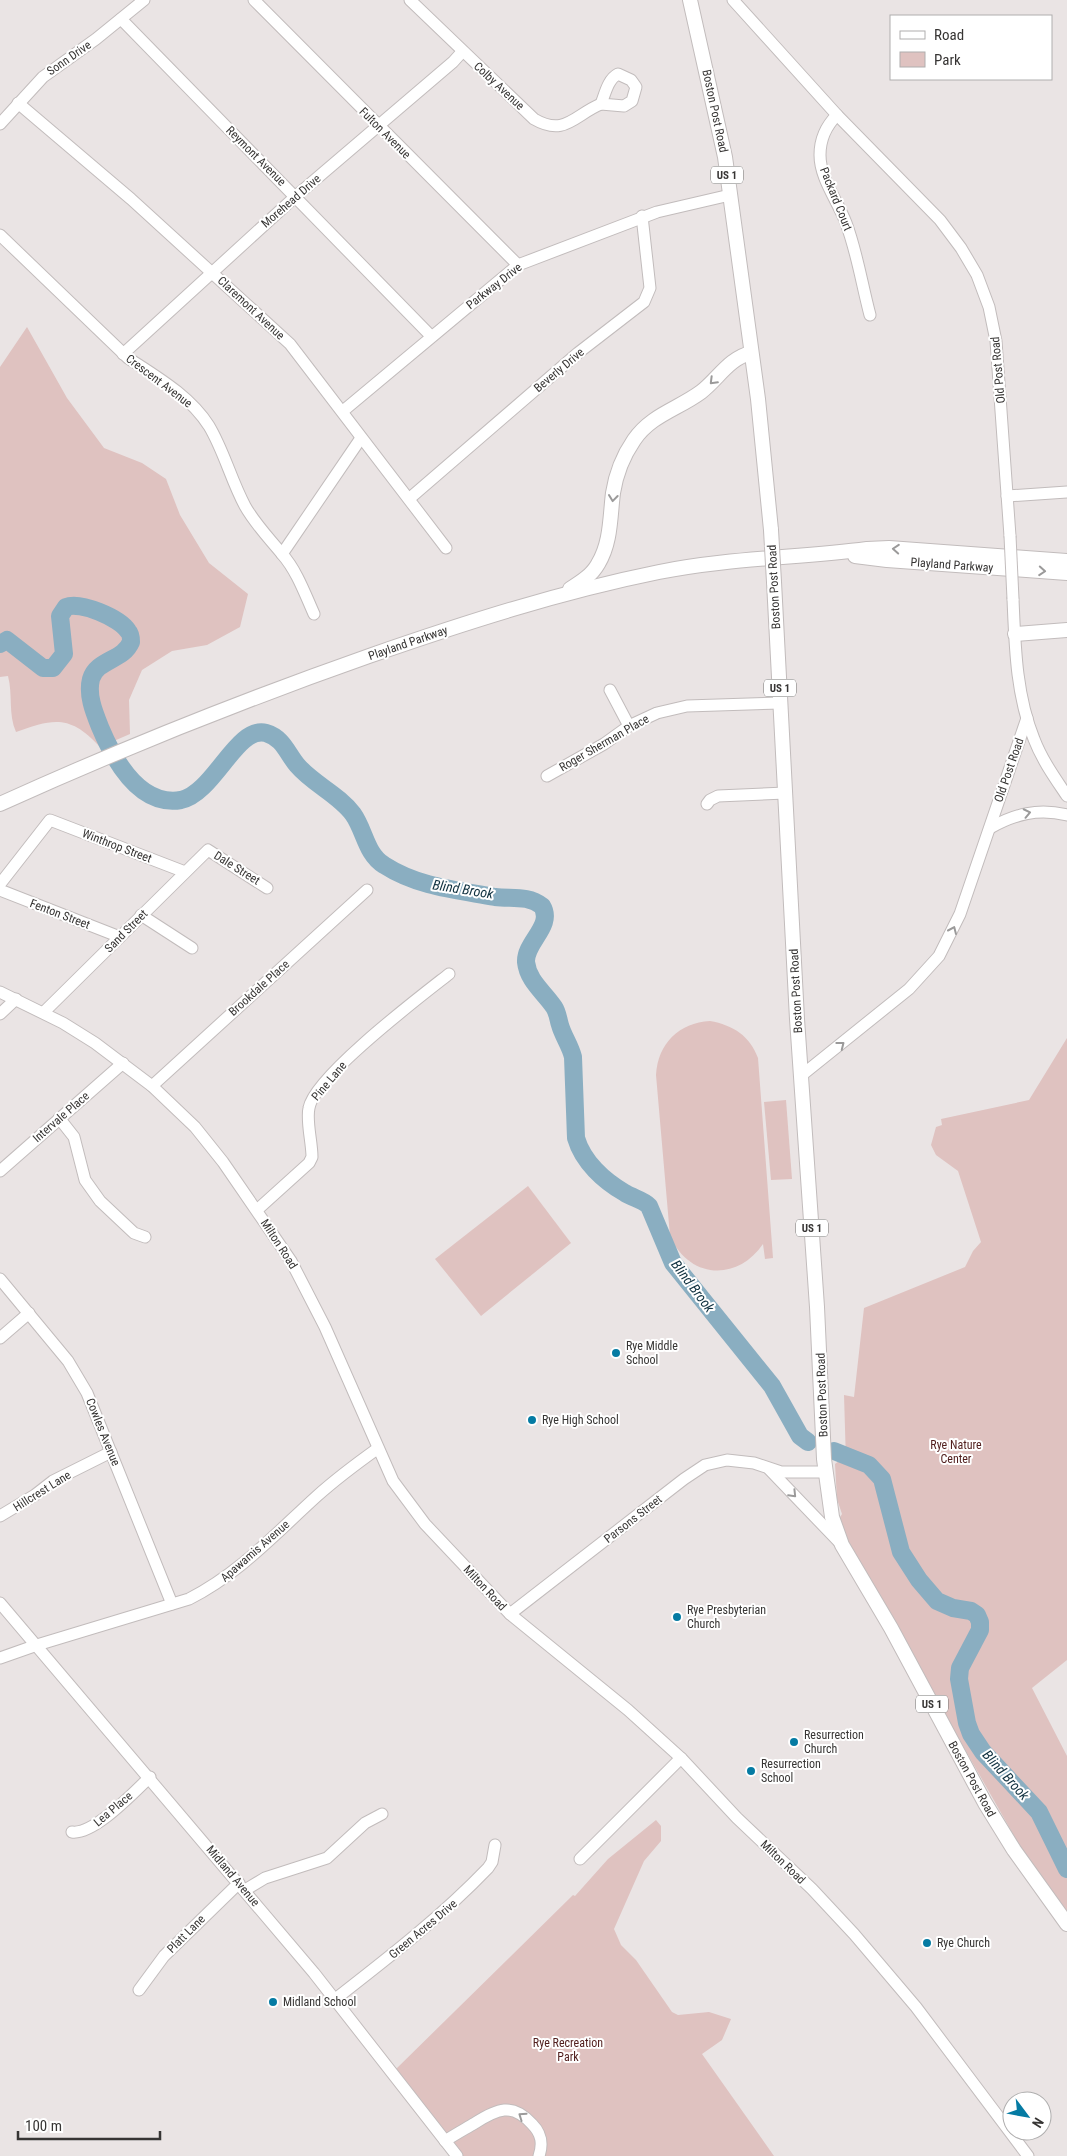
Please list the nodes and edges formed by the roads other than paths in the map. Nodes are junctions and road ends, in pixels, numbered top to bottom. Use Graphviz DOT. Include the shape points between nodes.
graph roads {
  1 [pos="144,0"];
  2 [pos="254,0"];
  3 [pos="690,0"];
  4 [pos="734,0"];
  5 [pos="412,1"];
  6 [pos="121,19"];
  7 [pos="462,52"];
  8 [pos="18,103"];
  9 [pos="601,104"];
  10 [pos="837,114"];
  11 [pos="0,124"];
  12 [pos="378,126"];
  13 [pos="730,195"];
  14 [pos="296,196"];
  15 [pos="642,216"];
  16 [pos="0,236"];
  17 [pos="518,265"];
  18 [pos="212,272"];
  19 [pos="870,315"];
  20 [pos="432,336"];
  21 [pos="751,353"];
  22 [pos="123,354"];
  23 [pos="343,410"];
  24 [pos="361,438"];
  25 [pos="1067,492"];
  26 [pos="1007,496"];
  27 [pos="410,498"];
  28 [pos="446,548"];
  29 [pos="837,553"];
  30 [pos="282,554"];
  31 [pos="1067,561"];
  32 [pos="1067,573"];
  33 [pos="555,597"];
  34 [pos="314,614"];
  35 [pos="1067,630"];
  36 [pos="1015,634"];
  37 [pos="610,690"];
  38 [pos="780,703"];
  39 [pos="1027,718"];
  40 [pos="629,726"];
  41 [pos="547,776"];
  42 [pos="785,793"];
  43 [pos="1067,796"];
  44 [pos="0,804"];
  45 [pos="707,804"];
  46 [pos="1067,815"];
  47 [pos="990,828"];
  48 [pos="208,850"];
  49 [pos="185,872"];
  50 [pos="0,884"];
  51 [pos="267,888"];
  52 [pos="0,890"];
  53 [pos="367,890"];
  54 [pos="141,915"];
  55 [pos="120,937"];
  56 [pos="192,948"];
  57 [pos="449,974"];
  58 [pos="0,992"];
  59 [pos="16,999"];
  60 [pos="44,1012"];
  61 [pos="0,1014"];
  62 [pos="123,1063"];
  63 [pos="802,1075"];
  64 [pos="152,1086"];
  65 [pos="59,1118"];
  66 [pos="0,1171"];
  67 [pos="257,1210"];
  68 [pos="145,1237"];
  69 [pos="0,1279"];
  70 [pos="29,1313"];
  71 [pos="0,1338"];
  72 [pos="377,1449"];
  73 [pos="111,1452"];
  74 [pos="770,1469"];
  75 [pos="825,1472"];
  76 [pos="0,1516"];
  77 [pos="842,1545"];
  78 [pos="0,1603"];
  79 [pos="172,1604"];
  80 [pos="510,1614"];
  81 [pos="37,1645"];
  82 [pos="0,1658"];
  83 [pos="681,1758"];
  84 [pos="150,1777"];
  85 [pos="382,1814"];
  86 [pos="72,1832"];
  87 [pos="495,1845"];
  88 [pos="580,1859"];
  89 [pos="242,1886"];
  90 [pos="1067,1924"];
  91 [pos="139,1990"];
  92 [pos="334,2000"];
  93 [pos="445,2141"];
  94 [pos="457,2156"];
  95 [pos="539,2156"];
  96 [pos="1028,2156"];
  1 -- 6 [label="street, Sonn Drive"];
  2 -- 12 [label="street, Fulton Avenue"];
  3 -- 13 [label="main road, Boston Post Road / US 1" via="712,94"];
  4 -- 10 [label="street, Old Post Road"];
  5 -- 7 [label="street, Colby Avenue"];
  6 -- 8 [label="street, Sonn Drive" via="43,77"];
  6 -- 14 [label="street, Reymont Avenue"];
  7 -- 9 [label="street, Colby Avenue" via="534,119 546,126 568,124"];
  7 -- 12 [label="street, Morehead Drive"];
  8 -- 11 [label="street, Sonn Drive"];
  8 -- 18 [label="street, Claremont Avenue"];
  10 -- 19 [label="street, Packard Court" via="829,123 820,145 822,170 846,220"];
  10 -- 26 [label="street, Old Post Road" via="940,220 976,275 989,306 996,341"];
  12 -- 14 [label="street, Morehead Drive"];
  12 -- 17 [label="street, Fulton Avenue"];
  13 -- 15 [label="street, Parkway Drive"];
  13 -- 21 [label="main road, Boston Post Road / US 1"];
  14 -- 18 [label="street, Morehead Drive"];
  14 -- 20 [label="street, Reymont Avenue"];
  15 -- 17 [label="street, Parkway Drive"];
  15 -- 27 [label="street, Beverly Drive" via="650,288 644,302 578,353"];
  16 -- 22 [label="street, Crescent Avenue"];
  17 -- 20 [label="street, Parkway Drive"];
  18 -- 22 [label="street, Morehead Drive"];
  18 -- 23 [label="street, Claremont Avenue" via="290,344"];
  20 -- 23 [label="street, Parkway Drive"];
  21 -- 33 [label="main road, one-way" via="731,363 698,394 652,421 634,439 618,470 603,555 582,581"];
  21 -- 38 [label="main road, Boston Post Road / US 1, bridge" via="771,530"];
  22 -- 30 [label="street, Crescent Avenue" via="194,406 209,427 245,506"];
  23 -- 24 [label="street, Claremont Avenue"];
  24 -- 27 [label="street, Claremont Avenue"];
  24 -- 30 [label="street"];
  25 -- 26 [label="street"];
  26 -- 36 [label="street, Old Post Road, bridge"];
  27 -- 28 [label="street, Claremont Avenue"];
  31 -- 29 [label="main road, Playland Parkway, one-way" via="890,548"];
  29 -- 32 [label="main road, Playland Parkway, one-way" via="887,560"];
  29 -- 33 [label="main road, Playland Parkway" via="695,566"];
  30 -- 34 [label="street, Crescent Avenue" via="298,578"];
  33 -- 44 [label="main road, Playland Parkway" via="337,667 139,743"];
  35 -- 36 [label="main road"];
  36 -- 39 [label="street, Old Post Road" via="1018,676"];
  37 -- 40 [label="street"];
  38 -- 40 [label="street, Roger Sherman Place" via="687,706 657,713"];
  38 -- 42 [label="main road, Boston Post Road / US 1"];
  39 -- 43 [label="street" via="1042,757"];
  39 -- 47 [label="street, Old Post Road"];
  40 -- 41 [label="street, Roger Sherman Place"];
  42 -- 45 [label="street" via="718,796"];
  42 -- 63 [label="main road, Boston Post Road / US 1"];
  47 -- 46 [label="street, Old Post Road, one-way" via="1040,810"];
  63 -- 47 [label="street, Old Post Road, one-way" via="908,989 939,956 960,914"];
  48 -- 49 [label="street, Sand Street"];
  48 -- 51 [label="street, Dale Street"];
  49 -- 50 [label="street, Winthrop Street" via="50,820"];
  49 -- 54 [label="street, Sand Street"];
  52 -- 55 [label="street, Fenton Street"];
  53 -- 64 [label="street, Brookdale Place"];
  54 -- 55 [label="street, Sand Street"];
  54 -- 56 [label="street"];
  55 -- 60 [label="street, Sand Street"];
  57 -- 67 [label="street, Pine Lane" via="344,1061 318,1091 309,1108 312,1157 309,1163"];
  58 -- 59 [label="street, Milton Road"];
  59 -- 60 [label="street, Milton Road"];
  59 -- 61 [label="street"];
  60 -- 62 [label="street, Milton Road"];
  62 -- 64 [label="street, Milton Road"];
  62 -- 65 [label="street, Intervale Place"];
  63 -- 75 [label="main road, Boston Post Road / US 1"];
  64 -- 67 [label="street, Milton Road" via="182,1112"];
  65 -- 66 [label="street, Intervale Place"];
  65 -- 68 [label="street" via="74,1137 85,1180 100,1201 134,1233"];
  67 -- 72 [label="street, Milton Road" via="291,1261 316,1309"];
  69 -- 70 [label="street, Cowles Avenue"];
  70 -- 71 [label="street"];
  70 -- 73 [label="street, Cowles Avenue" via="68,1361 87,1393"];
  72 -- 79 [label="street, Apawamis Avenue" via="344,1473 227,1577 189,1599"];
  72 -- 80 [label="street, Milton Road" via="393,1481 425,1524"];
  73 -- 76 [label="street, Hillcrest Lane" via="53,1481"];
  73 -- 79 [label="street, Cowles Avenue"];
  74 -- 75 [label="street, Parsons Street" via="793,1473"];
  74 -- 77 [label="street, one-way"];
  74 -- 80 [label="street, Parsons Street" via="754,1463 727,1460 696,1470"];
  75 -- 77 [label="main road, Boston Post Road / US 1" via="832,1517"];
  77 -- 90 [label="main road, Boston Post Road / US 1" via="995,1819"];
  78 -- 81 [label="street, Midland Avenue"];
  79 -- 81 [label="street, Apawamis Avenue"];
  80 -- 83 [label="street, Milton Road" via="628,1710"];
  81 -- 82 [label="street, Apawamis Avenue"];
  81 -- 84 [label="street, Midland Avenue"];
  83 -- 88 [label="street"];
  83 -- 96 [label="street, Milton Road" via="854,1934 916,2007"];
  84 -- 86 [label="street, Lea Place" via="100,1821 87,1830"];
  84 -- 89 [label="street, Midland Avenue"];
  85 -- 89 [label="street" via="365,1822 327,1858"];
  87 -- 92 [label="street, Green Acres Drive" via="488,1868 459,1898 403,1947"];
  89 -- 91 [label="street, Platt Lane" via="164,1956"];
  89 -- 92 [label="street, Midland Avenue"];
  92 -- 93 [label="street, Midland Avenue"];
  93 -- 94 [label="street, Midland Avenue"];
  95 -- 93 [label="street, one-way" via="542,2147 540,2135 534,2125 516,2111 497,2110"];
}
